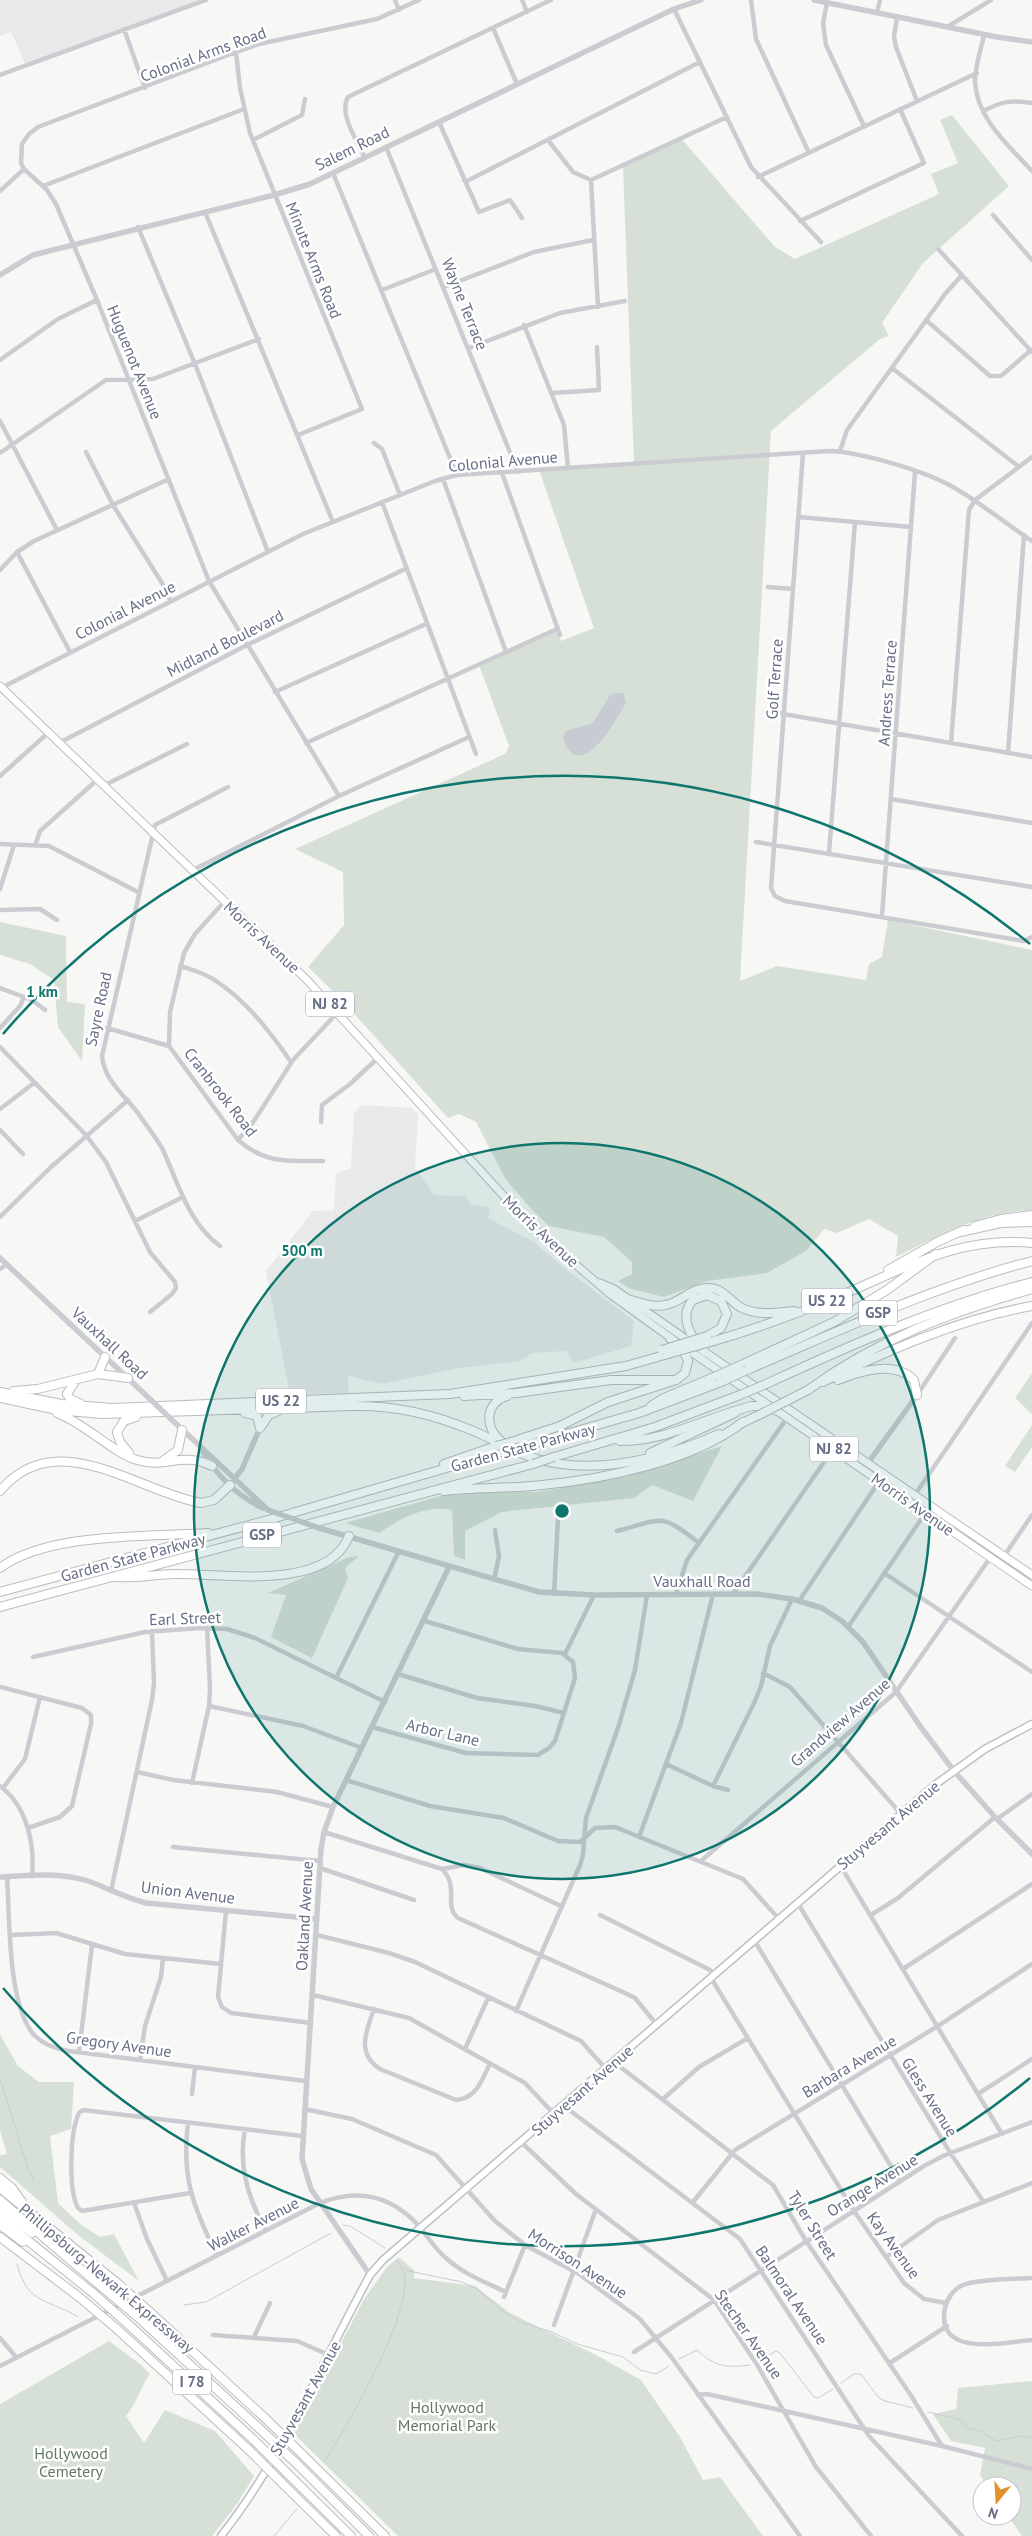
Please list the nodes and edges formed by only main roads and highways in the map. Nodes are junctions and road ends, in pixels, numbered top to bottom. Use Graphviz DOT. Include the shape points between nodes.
graph roads {
  1 [pos="1,687"];
  2 [pos="1032,1215"];
  3 [pos="1032,1222"];
  4 [pos="960,1232"];
  5 [pos="1032,1243"];
  6 [pos="936,1254"];
  7 [pos="1032,1261"];
  8 [pos="599,1282"];
  9 [pos="1032,1282"];
  10 [pos="1032,1289"];
  11 [pos="844,1294"];
  12 [pos="627,1298"];
  13 [pos="1032,1306"];
  14 [pos="811,1308"];
  15 [pos="670,1338"];
  16 [pos="665,1352"];
  17 [pos="705,1352"];
  18 [pos="105,1357"];
  19 [pos="98,1374"];
  20 [pos="128,1378"];
  21 [pos="76,1380"];
  22 [pos="676,1380"];
  23 [pos="808,1390"];
  24 [pos="0,1391"];
  25 [pos="516,1393"];
  26 [pos="450,1394"];
  27 [pos="917,1394"];
  28 [pos="0,1398"];
  29 [pos="41,1407"];
  30 [pos="87,1407"];
  31 [pos="746,1407"];
  32 [pos="282,1408"];
  33 [pos="230,1410"];
  34 [pos="777,1411"];
  35 [pos="157,1413"];
  36 [pos="639,1413"];
  37 [pos="743,1422"];
  38 [pos="182,1430"];
  39 [pos="613,1441"];
  40 [pos="527,1455"];
  41 [pos="141,1461"];
  42 [pos="159,1462"];
  43 [pos="627,1462"];
  44 [pos="212,1466"];
  45 [pos="411,1478"];
  46 [pos="882,1478"];
  47 [pos="232,1481"];
  48 [pos="0,1491"];
  49 [pos="412,1495"];
  50 [pos="912,1498"];
  51 [pos="227,1531"];
  52 [pos="349,1536"];
  53 [pos="0,1568"];
  54 [pos="1032,1575"];
  55 [pos="111,1576"];
  56 [pos="1031,1583"];
  57 [pos="0,1592"];
  58 [pos="0,1607"];
  59 [pos="1032,1724"];
  60 [pos="0,2178"];
  61 [pos="0,2188"];
  62 [pos="0,2200"];
  63 [pos="26,2207"];
  64 [pos="0,2209"];
  65 [pos="0,2218"];
  66 [pos="0,2225"];
  67 [pos="0,2237"];
  68 [pos="102,2288"];
  69 [pos="93,2293"];
  70 [pos="222,2535"];
  71 [pos="336,2536"];
  72 [pos="351,2536"];
  73 [pos="369,2536"];
  74 [pos="385,2536"];
  1 -- 8 [label="main road, Morris Avenue / NJ 82" via="338,1012 526,1221 558,1251"];
  2 -- 4 [label="highway" via="994,1220"];
  3 -- 4 [label="highway" via="1001,1223"];
  4 -- 11 [label="highway"];
  5 -- 6 [label="highway, US 22" via="980,1243"];
  6 -- 11 [label="highway, US 22"];
  6 -- 36 [label="highway, bridge" via="887,1290 834,1322 664,1398"];
  7 -- 36 [label="highway, Garden State Parkway / GSP, bridge" via="920,1296 720,1382"];
  8 -- 12 [label="main road, Morris Avenue / NJ 82"];
  8 -- 15 [label="main road, Morris Avenue / NJ 82" via="610,1294"];
  9 -- 39 [label="highway, Garden State Parkway / GSP, bridge" via="930,1313 740,1395"];
  10 -- 23 [label="highway" via="974,1306 897,1336 849,1362"];
  11 -- 14 [label="highway, US 22"];
  12 -- 14 [label="highway" via="658,1306 672,1304 706,1288 721,1291 738,1306 751,1311 766,1313"];
  12 -- 17 [label="main road, Morris Avenue / NJ 82"];
  13 -- 23 [label="highway, US 22" via="942,1331"];
  14 -- 16 [label="highway, US 22, bridge" via="714,1341"];
  15 -- 22 [label="highway" via="683,1350 688,1361 685,1373"];
  15 -- 34 [label="main road, Morris Avenue / NJ 82"];
  16 -- 17 [label="highway, bridge" via="707,1336 721,1328 727,1311 719,1299 704,1295 691,1302 686,1315 691,1336"];
  16 -- 26 [label="highway, US 22" via="626,1366"];
  17 -- 46 [label="main road, Morris Avenue / NJ 82" via="868,1463"];
  18 -- 19 [label="highway"];
  19 -- 20 [label="highway"];
  19 -- 21 [label="highway"];
  21 -- 24 [label="highway" via="29,1391"];
  21 -- 30 [label="highway" via="67,1396"];
  22 -- 25 [label="highway" via="611,1380"];
  22 -- 45 [label="highway, bridge" via="616,1399 560,1426 458,1458"];
  23 -- 27 [label="highway" via="862,1372 886,1369 900,1371 912,1378"];
  23 -- 37 [label="highway, US 22, bridge"];
  24 -- 30 [label="highway, US 22"];
  25 -- 26 [label="highway"];
  25 -- 40 [label="highway" via="494,1403 489,1413 489,1425 496,1437"];
  26 -- 30 [label="highway, US 22"];
  28 -- 29 [label="highway, US 22"];
  29 -- 35 [label="highway, US 22" via="93,1414"];
  29 -- 41 [label="highway" via="74,1420"];
  31 -- 34 [label="highway" via="761,1406"];
  31 -- 39 [label="highway" via="671,1434 634,1441"];
  31 -- 43 [label="highway"];
  32 -- 33 [label="highway, US 22"];
  32 -- 33 [label="highway" via="269,1415 260,1428 255,1415"];
  32 -- 40 [label="highway, US 22" via="365,1406 397,1409 458,1425"];
  33 -- 35 [label="highway, US 22"];
  34 -- 46 [label="main road, Morris Avenue / NJ 82"];
  35 -- 41 [label="highway" via="126,1420 119,1427 120,1442"];
  36 -- 45 [label="highway, Garden State Parkway / GSP, bridge"];
  37 -- 43 [label="highway, US 22" via="681,1449"];
  37 -- 49 [label="highway" via="728,1434 697,1448 636,1468 548,1484"];
  38 -- 42 [label="highway" via="178,1450"];
  39 -- 49 [label="highway, Garden State Parkway / GSP, bridge"];
  40 -- 43 [label="highway, US 22" via="570,1465"];
  41 -- 42 [label="highway"];
  42 -- 44 [label="highway" via="189,1458"];
  45 -- 51 [label="highway, Garden State Parkway / GSP"];
  46 -- 50 [label="main road, Morris Avenue / NJ 82"];
  47 -- 48 [label="highway" via="212,1501 199,1503 96,1466 63,1462 40,1465 23,1472"];
  49 -- 55 [label="highway, Garden State Parkway / GSP"];
  50 -- 54 [label="main road, Morris Avenue / NJ 82" via="930,1506"];
  50 -- 56 [label="main road, Morris Avenue / NJ 82" via="926,1512 990,1558"];
  51 -- 53 [label="highway" via="86,1539 22,1556"];
  51 -- 57 [label="highway, Garden State Parkway / GSP"];
  52 -- 55 [label="highway" via="343,1549 329,1560 277,1576 239,1578 178,1574 136,1579"];
  55 -- 58 [label="highway, Garden State Parkway / GSP"];
  59 -- 70 [label="main road, Stuyvesant Avenue" via="985,1749 900,1814 392,2251 370,2275 250,2496"];
  60 -- 63 [label="highway"];
  61 -- 63 [label="highway, Phillipsburg-Newark Expressway / I 78"];
  62 -- 68 [label="highway"];
  63 -- 74 [label="highway, Phillipsburg-Newark Expressway / I 78, bridge" via="150,2312 266,2419"];
  64 -- 68 [label="highway, Phillipsburg-Newark Expressway / I 78"];
  65 -- 69 [label="highway, Phillipsburg-Newark Expressway / I 78"];
  66 -- 69 [label="highway"];
  67 -- 71 [label="highway, Phillipsburg-Newark Expressway / I 78, bridge" via="117,2329 249,2450"];
  68 -- 73 [label="highway, Phillipsburg-Newark Expressway / I 78, bridge" via="260,2429"];
  69 -- 72 [label="highway, Phillipsburg-Newark Expressway / I 78, bridge" via="255,2441"];
}
